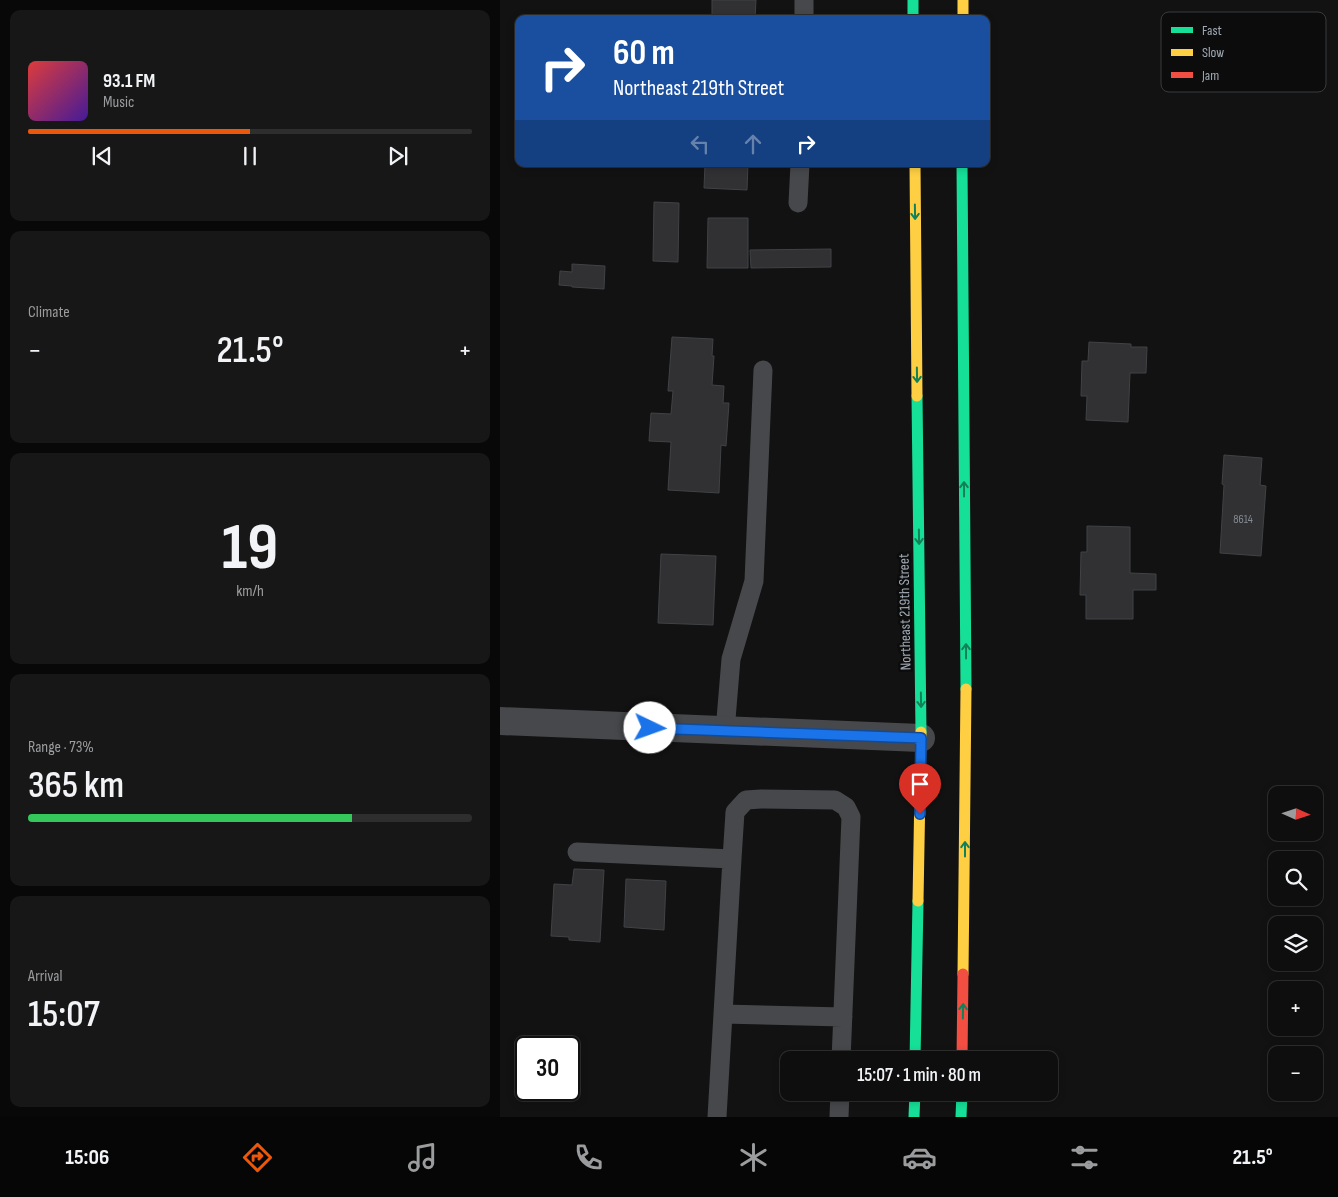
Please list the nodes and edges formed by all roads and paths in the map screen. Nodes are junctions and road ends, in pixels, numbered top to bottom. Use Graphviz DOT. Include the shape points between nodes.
graph roads {
  1 [pos="804,0"];
  2 [pos="913,0"];
  3 [pos="963,0"];
  4 [pos="804,15"];
  5 [pos="913,15"];
  6 [pos="963,15"];
  7 [pos="800,167"];
  8 [pos="915,167"];
  9 [pos="962,167"];
  10 [pos="798,204"];
  11 [pos="763,370"];
  12 [pos="500,721"];
  13 [pos="725,731"];
  14 [pos="921,738"];
  15 [pos="577,852"];
  16 [pos="732,859"];
  17 [pos="723,1014"];
  18 [pos="843,1017"];
  19 [pos="841,1051"];
  20 [pos="915,1051"];
  21 [pos="962,1051"];
  22 [pos="840,1101"];
  23 [pos="915,1101"];
  24 [pos="962,1101"];
  25 [pos="717,1117"];
  26 [pos="839,1117"];
  27 [pos="914,1117"];
  28 [pos="961,1117"];
  1 -- 4 [label="lane"];
  2 -- 5 [label="highway"];
  3 -- 6 [label="highway"];
  7 -- 10 [label="lane"];
  8 -- 14 [label="highway, Northeast 219th Street, one-way"];
  21 -- 9 [label="highway, one-way" via="966,682"];
  11 -- 13 [label="lane" via="754,581 731,659"];
  12 -- 13 [label="street"];
  13 -- 14 [label="street"];
  14 -- 20 [label="highway, Northeast 219th Street"];
  15 -- 16 [label="lane"];
  16 -- 17 [label="lane"];
  16 -- 18 [label="lane" via="735,812 746,800 835,800 846,807 851,817"];
  17 -- 18 [label="lane"];
  17 -- 25 [label="lane"];
  18 -- 19 [label="lane"];
  22 -- 26 [label="lane"];
  23 -- 27 [label="highway"];
  24 -- 28 [label="highway"];
}
